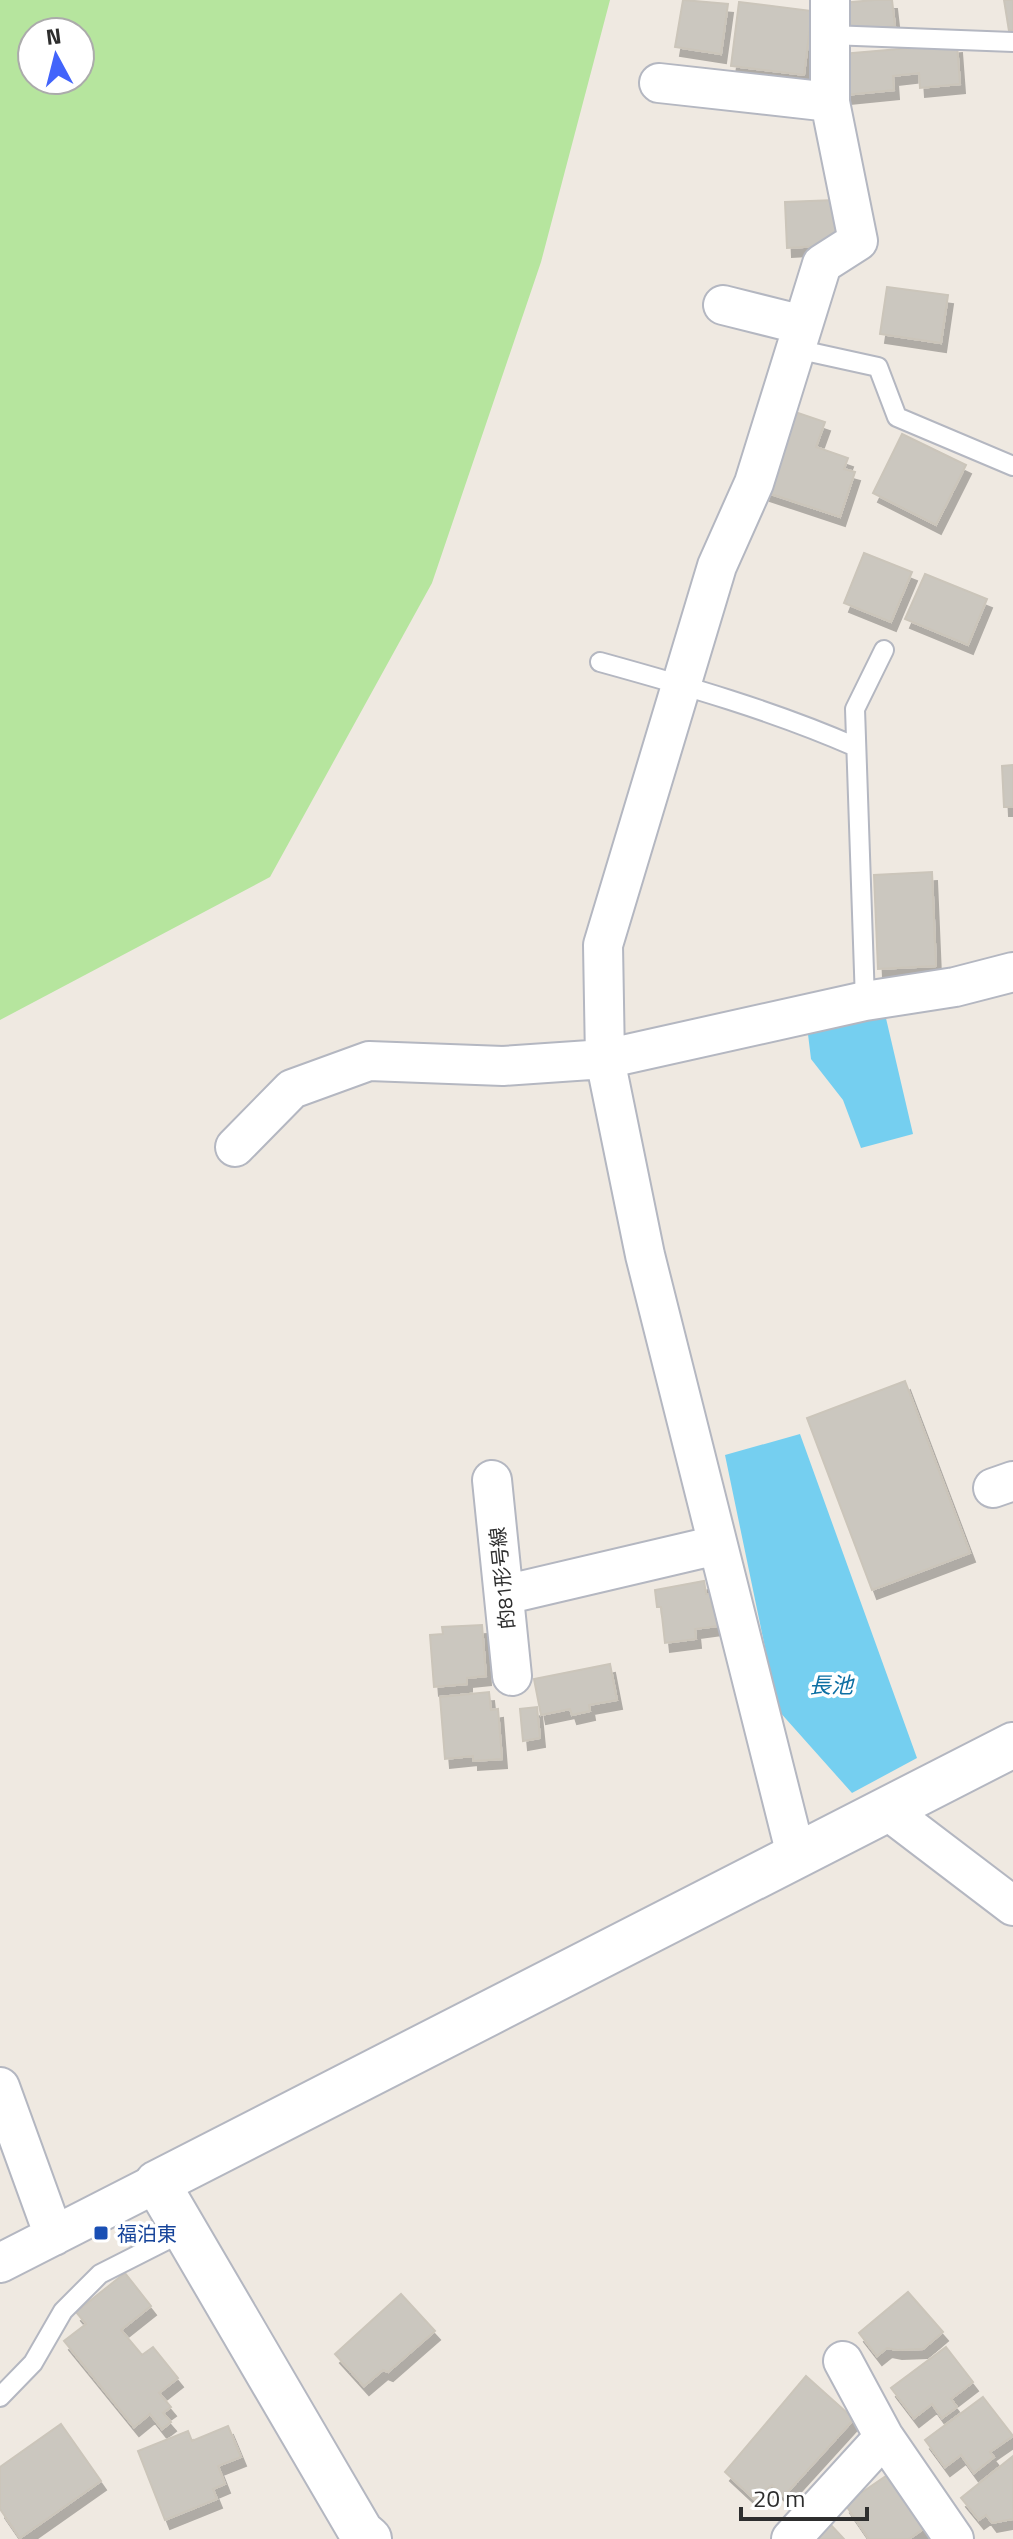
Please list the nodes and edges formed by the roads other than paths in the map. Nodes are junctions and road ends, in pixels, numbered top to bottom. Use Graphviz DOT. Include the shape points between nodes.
graph roads {
  1 [pos="830,17"];
  2 [pos="1013,42"];
  3 [pos="659,83"];
  4 [pos="830,102"];
  5 [pos="723,305"];
  6 [pos="800,337"];
  7 [pos="1013,466"];
  8 [pos="884,650"];
  9 [pos="600,662"];
  10 [pos="681,684"];
  11 [pos="856,747"];
  12 [pos="1013,972"];
  13 [pos="865,1001"];
  14 [pos="605,1059"];
  15 [pos="235,1147"];
  16 [pos="492,1480"];
  17 [pos="717,1545"];
  18 [pos="504,1595"];
  19 [pos="512,1676"];
  20 [pos="1013,1745"];
  21 [pos="887,1810"];
  22 [pos="796,1855"];
  23 [pos="1013,1906"];
  24 [pos="0,2087"];
  25 [pos="157,2183"];
  26 [pos="185,2231"];
  27 [pos="54,2236"];
  28 [pos="0,2263"];
  29 [pos="843,2361"];
  30 [pos="0,2397"];
  31 [pos="884,2437"];
  32 [pos="369,2539"];
  33 [pos="791,2539"];
  34 [pos="954,2539"];
  1 -- 2 [label="lane"];
  1 -- 4 [label="street"];
  3 -- 4 [label="street"];
  4 -- 6 [label="street" via="858,241 822,264"];
  5 -- 6 [label="street"];
  6 -- 7 [label="lane" via="878,367 897,417"];
  6 -- 10 [label="street" via="754,483 717,566"];
  8 -- 11 [label="lane" via="855,709"];
  9 -- 10 [label="lane"];
  10 -- 11 [label="lane"];
  10 -- 14 [label="street" via="603,945"];
  11 -- 13 [label="lane"];
  12 -- 13 [label="street"];
  13 -- 14 [label="street"];
  14 -- 15 [label="street" via="503,1066 369,1061 292,1089"];
  14 -- 17 [label="street" via="645,1255"];
  16 -- 18 [label="street, 的81形号線"];
  17 -- 18 [label="street"];
  17 -- 22 [label="street"];
  18 -- 19 [label="street, 的81形号線"];
  20 -- 21 [label="street"];
  21 -- 22 [label="street"];
  21 -- 23 [label="street"];
  22 -- 25 [label="street"];
  24 -- 27 [label="street"];
  25 -- 26 [label="street"];
  25 -- 27 [label="street"];
  26 -- 30 [label="lane" via="100,2274 63,2311 33,2363"];
  26 -- 32 [label="street"];
  27 -- 28 [label="street"];
  29 -- 31 [label="street"];
  31 -- 33 [label="street"];
  31 -- 34 [label="street"];
}
